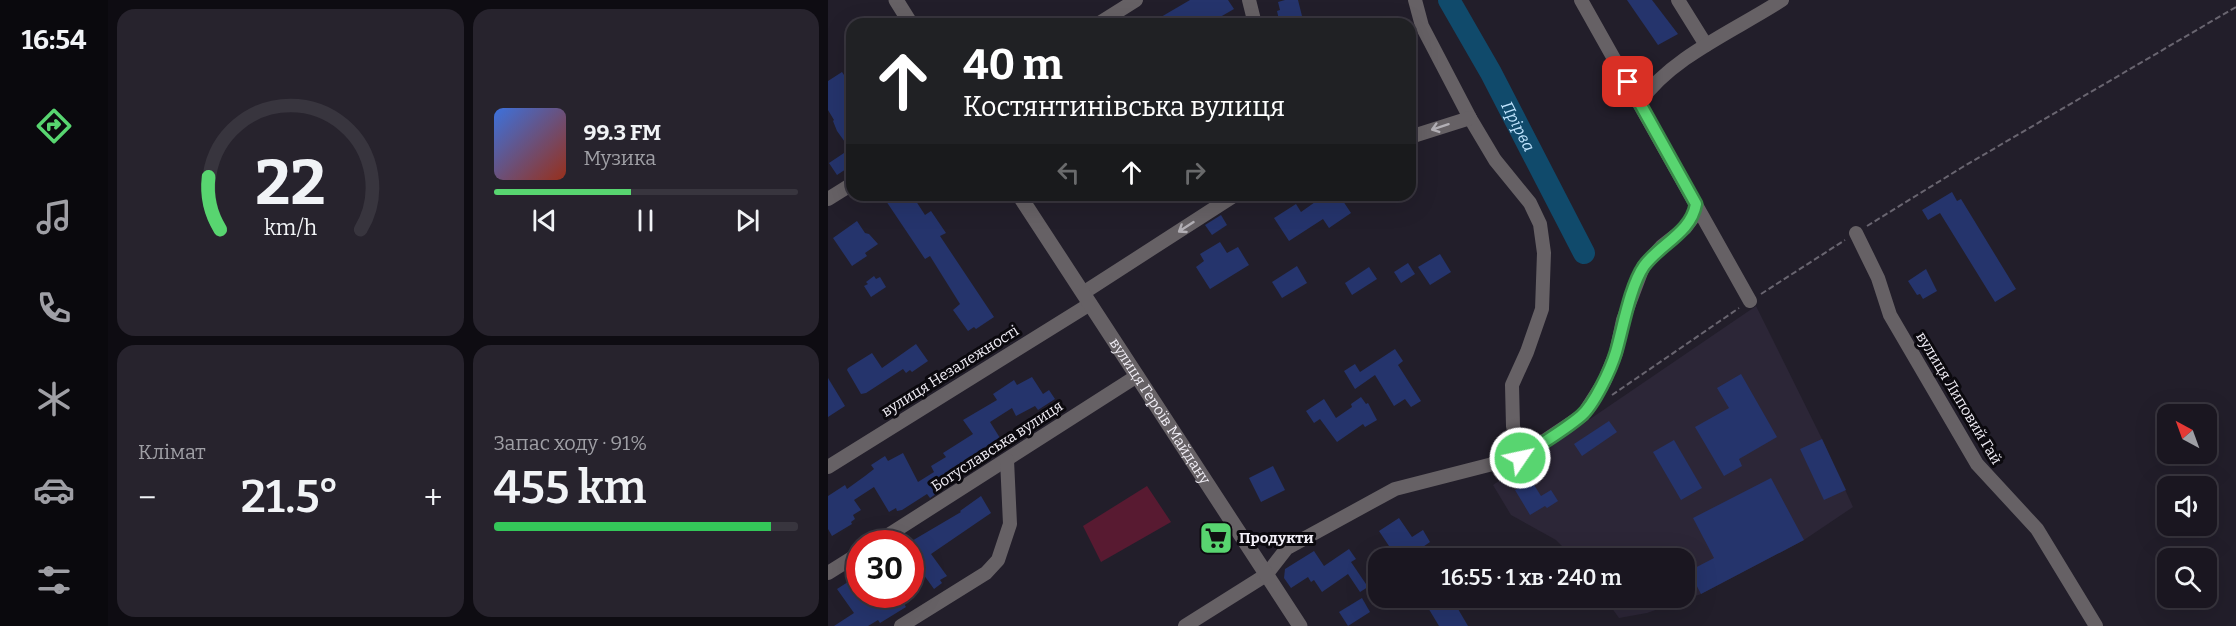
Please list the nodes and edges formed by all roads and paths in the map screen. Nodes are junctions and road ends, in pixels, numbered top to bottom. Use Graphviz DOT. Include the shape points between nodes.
graph roads {
  1 [pos="896,0"];
  2 [pos="1136,0"];
  3 [pos="1249,0"];
  4 [pos="1414,0"];
  5 [pos="1581,0"];
  6 [pos="1678,0"];
  7 [pos="1782,0"];
  8 [pos="2236,7"];
  9 [pos="906,18"];
  10 [pos="1108,18"];
  11 [pos="1254,18"];
  12 [pos="1706,45"];
  13 [pos="1640,102"];
  14 [pos="1470,118"];
  15 [pos="1416,135"];
  16 [pos="846,188"];
  17 [pos="828,200"];
  18 [pos="1023,201"];
  19 [pos="1226,201"];
  20 [pos="1696,204"];
  21 [pos="1856,233"];
  22 [pos="1086,299"];
  23 [pos="1750,300"];
  24 [pos="1137,376"];
  25 [pos="1612,395"];
  26 [pos="1520,458"];
  27 [pos="1007,460"];
  28 [pos="828,467"];
  29 [pos="897,530"];
  30 [pos="846,562"];
  31 [pos="828,573"];
  32 [pos="1266,575"];
  33 [pos="901,626"];
  34 [pos="1185,626"];
  35 [pos="1300,626"];
  36 [pos="2096,626"];
  1 -- 9 [label="street"];
  2 -- 10 [label="street"];
  3 -- 11 [label="street"];
  4 -- 14 [label="street" via="1422,26"];
  5 -- 13 [label="street"];
  6 -- 12 [label="street"];
  7 -- 12 [label="street"];
  8 -- 21 [label="path"];
  12 -- 13 [label="street" via="1660,78"];
  13 -- 20 [label="street"];
  14 -- 15 [label="street, one-way"];
  14 -- 26 [label="street" via="1495,160 1530,203 1540,224 1544,253 1542,309 1512,385 1513,426"];
  16 -- 17 [label="street"];
  18 -- 22 [label="street, вулиця Героїв Майдану"];
  19 -- 22 [label="street, вулиця Незалежності, one-way"];
  20 -- 23 [label="street"];
  20 -- 26 [label="street" via="1694,216 1685,228 1643,267 1604,382 1583,415"];
  21 -- 23 [label="path"];
  21 -- 36 [label="street, вулиця Липовий Гай" via="1878,278 1890,315 1977,464 2037,529"];
  22 -- 24 [label="street, вулиця Героїв Майдану"];
  22 -- 28 [label="street, вулиця Незалежності"];
  23 -- 25 [label="path"];
  24 -- 27 [label="street, Богуславська вулиця"];
  24 -- 32 [label="street, вулиця Героїв Майдану"];
  26 -- 32 [label="street" via="1395,489 1287,548"];
  27 -- 29 [label="street, Богуславська вулиця"];
  27 -- 33 [label="street" via="1010,524 998,560 986,573"];
  30 -- 31 [label="street"];
  32 -- 34 [label="street"];
  32 -- 35 [label="street, вулиця Героїв Майдану"];
}
